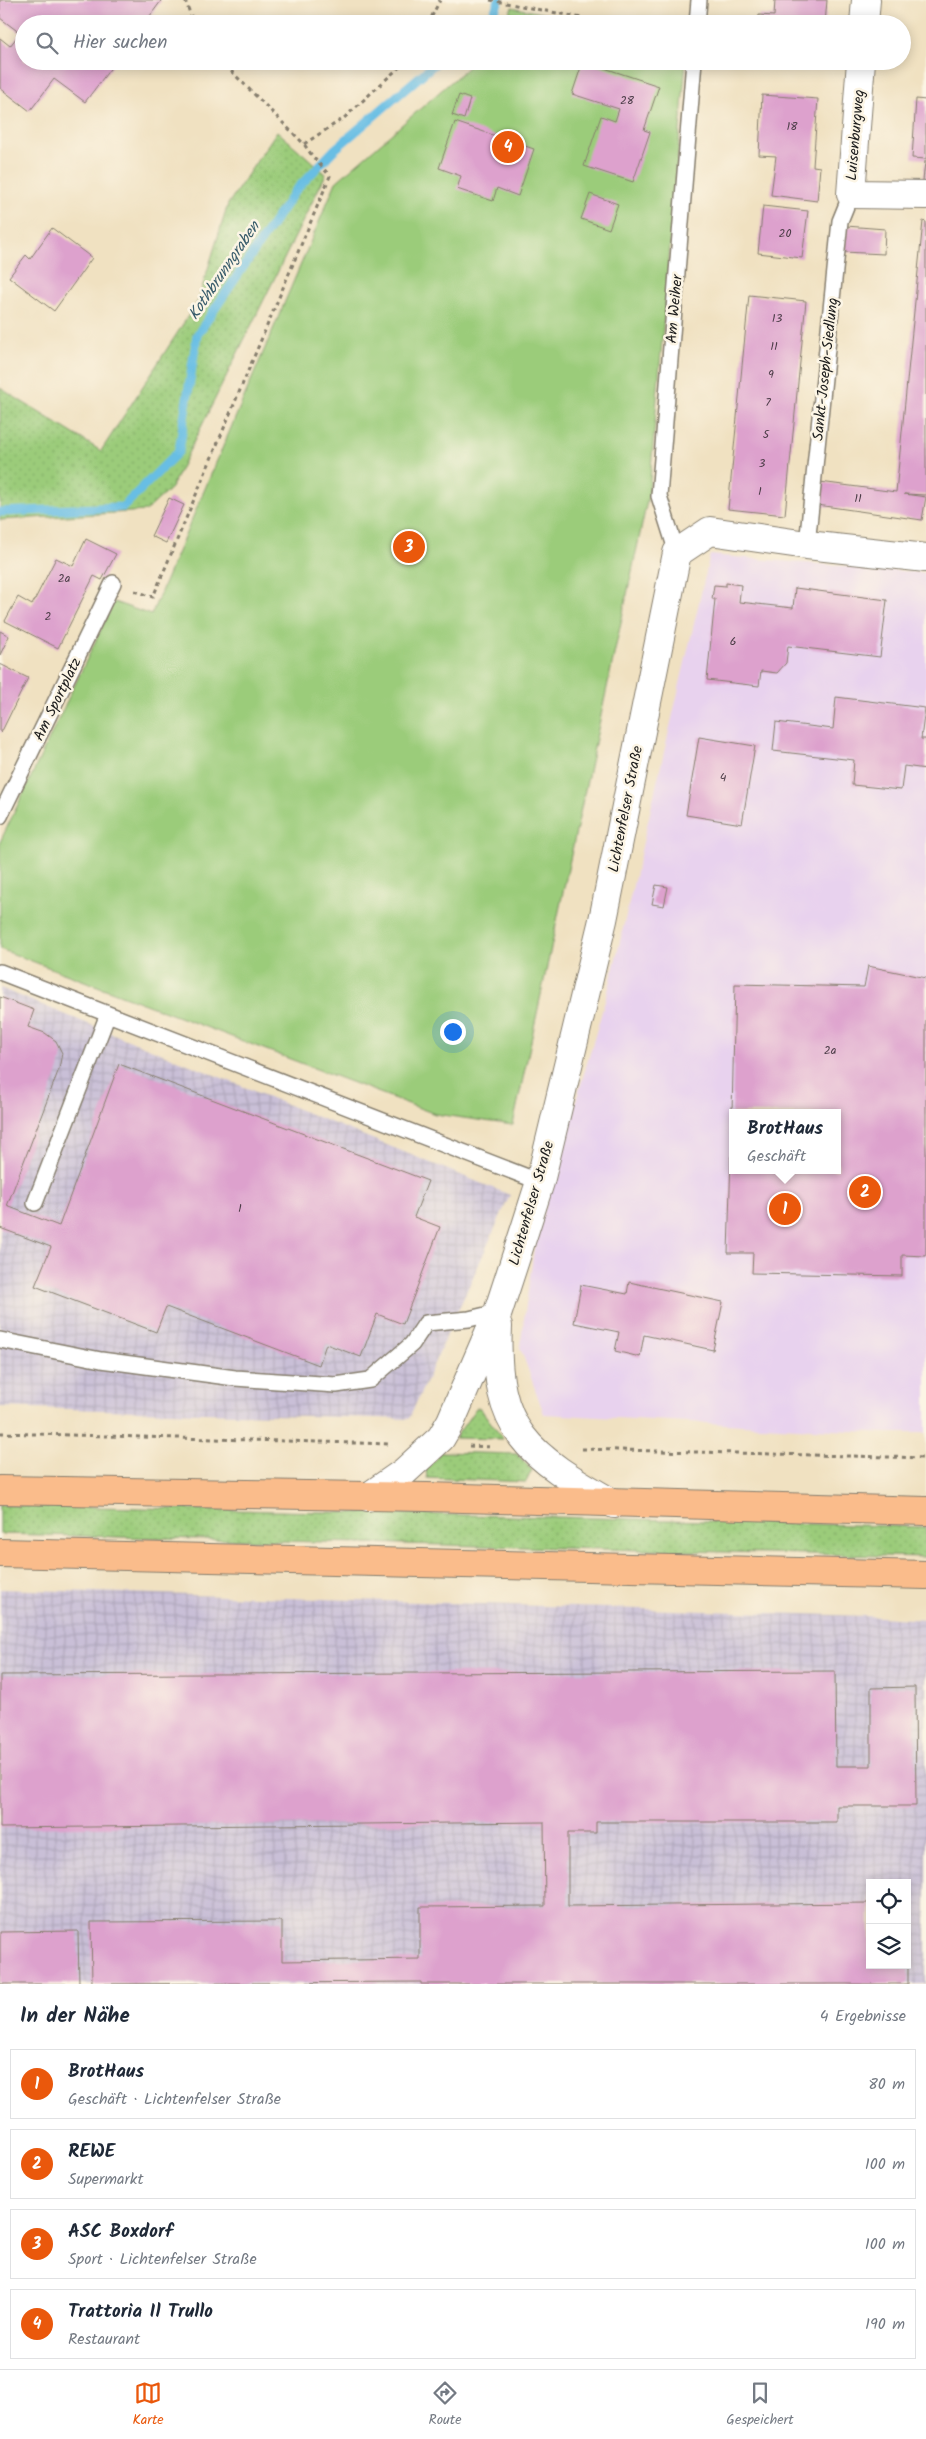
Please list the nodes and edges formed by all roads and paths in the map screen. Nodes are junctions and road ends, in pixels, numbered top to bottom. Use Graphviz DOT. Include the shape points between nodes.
graph roads {
  1 [pos="185,0"];
  2 [pos="440,0"];
  3 [pos="490,0"];
  4 [pos="699,0"];
  5 [pos="866,0"];
  6 [pos="191,15"];
  7 [pos="432,15"];
  8 [pos="569,15"];
  9 [pos="698,15"];
  10 [pos="865,15"];
  11 [pos="230,70"];
  12 [pos="396,70"];
  13 [pos="693,70"];
  14 [pos="860,70"];
  15 [pos="304,144"];
  16 [pos="851,194"];
  17 [pos="926,195"];
  18 [pos="807,545"];
  19 [pos="677,553"];
  20 [pos="926,558"];
  21 [pos="113,583"];
  22 [pos="0,816"];
  23 [pos="0,972"];
  24 [pos="108,1014"];
  25 [pos="540,1182"];
  26 [pos="35,1203"];
  27 [pos="498,1312"];
  28 [pos="0,1340"];
  29 [pos="0,1490"];
  30 [pos="368,1497"];
  31 [pos="614,1504"];
  32 [pos="926,1511"];
  33 [pos="0,1553"];
  34 [pos="926,1576"];
  1 -- 6 [label="path"];
  2 -- 7 [label="path"];
  3 -- 8 [label="path"];
  4 -- 9 [label="lane"];
  5 -- 10 [label="street"];
  11 -- 15 [label="path"];
  12 -- 15 [label="path" via="344,118"];
  13 -- 19 [label="lane, Am Weiher" via="659,496"];
  14 -- 16 [label="street, Luisenburgweg"];
  15 -- 21 [label="path" via="330,176 153,597"];
  16 -- 17 [label="street, Luisenburgweg"];
  16 -- 18 [label="lane, Sankt-Joseph-Siedlung" via="840,221"];
  18 -- 19 [label="street" via="710,531"];
  18 -- 20 [label="street"];
  19 -- 25 [label="street, Lichtenfelser Straße" via="603,920"];
  21 -- 22 [label="lane, Am Sportplatz"];
  23 -- 24 [label="lane"];
  24 -- 25 [label="lane"];
  24 -- 26 [label="lane"];
  25 -- 27 [label="street, Lichtenfelser Straße"];
  27 -- 28 [label="lane" via="469,1320 426,1323 412,1344 370,1380 336,1385 226,1377 102,1360"];
  27 -- 30 [label="street, Lichtenfelser Straße" via="441,1438 404,1472"];
  27 -- 31 [label="street, Lichtenfelser Straße" via="496,1360 500,1392 512,1421 546,1463"];
  29 -- 30 [label="main road"];
  30 -- 31 [label="main road"];
  31 -- 32 [label="main road"];
  33 -- 34 [label="main road"];
}
